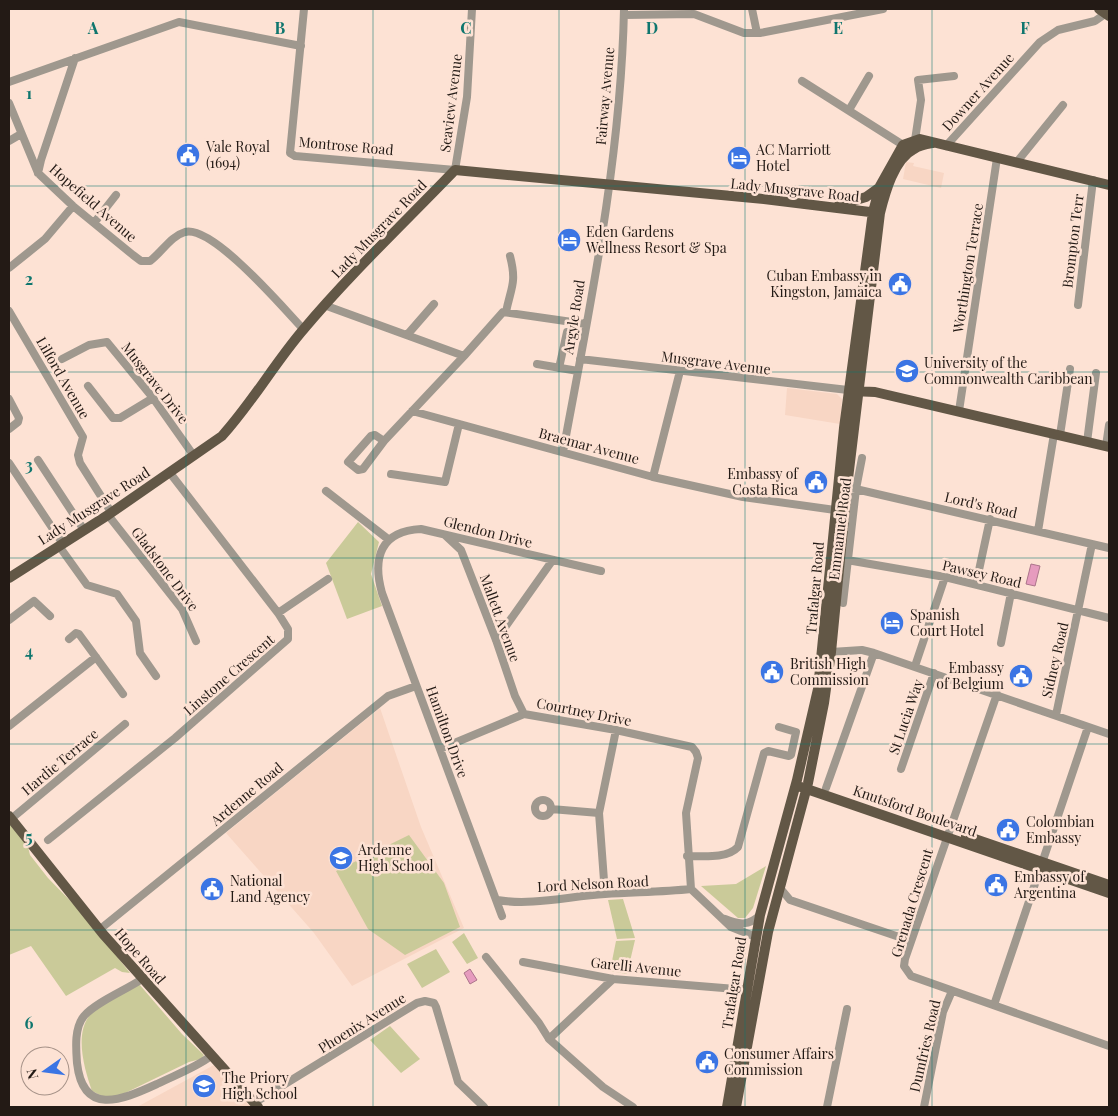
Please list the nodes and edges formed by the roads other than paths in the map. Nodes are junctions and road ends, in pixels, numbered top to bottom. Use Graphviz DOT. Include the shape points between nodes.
graph roads {
  1 [pos="304,9"];
  2 [pos="472,9"];
  3 [pos="752,9"];
  4 [pos="883,9"];
  5 [pos="624,12"];
  6 [pos="1105,13"];
  7 [pos="757,33"];
  8 [pos="301,46"];
  9 [pos="75,58"];
  10 [pos="869,76"];
  11 [pos="954,76"];
  12 [pos="802,81"];
  13 [pos="9,82"];
  14 [pos="9,104"];
  15 [pos="1063,104"];
  16 [pos="848,110"];
  17 [pos="21,134"];
  18 [pos="916,140"];
  19 [pos="9,141"];
  20 [pos="933,143"];
  21 [pos="903,145"];
  22 [pos="946,146"];
  23 [pos="997,158"];
  24 [pos="1016,163"];
  25 [pos="455,170"];
  26 [pos="38,172"];
  27 [pos="1094,180"];
  28 [pos="1109,185"];
  29 [pos="609,186"];
  30 [pos="880,186"];
  31 [pos="116,195"];
  32 [pos="73,206"];
  33 [pos="831,207"];
  34 [pos="853,210"];
  35 [pos="877,213"];
  36 [pos="94,223"];
  37 [pos="869,244"];
  38 [pos="510,256"];
  39 [pos="9,268"];
  40 [pos="434,304"];
  41 [pos="324,305"];
  42 [pos="1078,305"];
  43 [pos="9,311"];
  44 [pos="506,312"];
  45 [pos="586,324"];
  46 [pos="304,330"];
  47 [pos="567,332"];
  48 [pos="407,335"];
  49 [pos="464,356"];
  50 [pos="62,359"];
  51 [pos="580,359"];
  52 [pos="537,364"];
  53 [pos="559,368"];
  54 [pos="1070,369"];
  55 [pos="578,371"];
  56 [pos="680,371"];
  57 [pos="1096,374"];
  58 [pos="88,386"];
  59 [pos="853,391"];
  60 [pos="153,398"];
  61 [pos="9,399"];
  62 [pos="959,411"];
  63 [pos="412,412"];
  64 [pos="459,424"];
  65 [pos="1109,425"];
  66 [pos="9,429"];
  67 [pos="1057,435"];
  68 [pos="384,441"];
  69 [pos="1087,442"];
  70 [pos="1108,446"];
  71 [pos="563,452"];
  72 [pos="194,456"];
  73 [pos="862,458"];
  74 [pos="38,460"];
  75 [pos="9,463"];
  76 [pos="170,473"];
  77 [pos="391,474"];
  78 [pos="653,477"];
  79 [pos="851,488"];
  80 [pos="326,491"];
  81 [pos="835,510"];
  82 [pos="109,513"];
  83 [pos="990,519"];
  84 [pos="84,530"];
  85 [pos="1038,531"];
  86 [pos="445,536"];
  87 [pos="388,540"];
  88 [pos="1092,544"];
  89 [pos="61,545"];
  90 [pos="1109,548"];
  91 [pos="848,560"];
  92 [pos="552,561"];
  93 [pos="601,571"];
  94 [pos="945,577"];
  95 [pos="9,578"];
  96 [pos="328,579"];
  97 [pos="976,584"];
  98 [pos="1011,593"];
  99 [pos="843,603"];
  100 [pos="1079,610"];
  101 [pos="278,613"];
  102 [pos="50,616"];
  103 [pos="1109,618"];
  104 [pos="9,620"];
  105 [pos="69,639"];
  106 [pos="196,640"];
  107 [pos="496,640"];
  108 [pos="1001,643"];
  109 [pos="831,652"];
  110 [pos="874,653"];
  111 [pos="96,657"];
  112 [pos="915,666"];
  113 [pos="934,673"];
  114 [pos="156,676"];
  115 [pos="416,686"];
  116 [pos="123,694"];
  117 [pos="997,694"];
  118 [pos="524,714"];
  119 [pos="1056,715"];
  120 [pos="125,724"];
  121 [pos="9,726"];
  122 [pos="779,727"];
  123 [pos="1088,728"];
  124 [pos="616,730"];
  125 [pos="1109,734"];
  126 [pos="440,749"];
  127 [pos="901,769"];
  128 [pos="811,770"];
  129 [pos="796,782"];
  130 [pos="807,786"];
  131 [pos="822,789"];
  132 [pos="551,809"];
  133 [pos="801,809"];
  134 [pos="599,813"];
  135 [pos="10,818"];
  136 [pos="947,834"];
  137 [pos="48,840"];
  138 [pos="688,856"];
  139 [pos="1041,865"];
  140 [pos="1109,885"];
  141 [pos="780,888"];
  142 [pos="691,889"];
  143 [pos="1109,893"];
  144 [pos="605,894"];
  145 [pos="497,900"];
  146 [pos="760,915"];
  147 [pos="502,916"];
  148 [pos="719,916"];
  149 [pos="100,930"];
  150 [pos="768,932"];
  151 [pos="756,937"];
  152 [pos="911,941"];
  153 [pos="486,957"];
  154 [pos="523,962"];
  155 [pos="142,979"];
  156 [pos="612,980"];
  157 [pos="748,990"];
  158 [pos="952,991"];
  159 [pos="994,1005"];
  160 [pos="846,1010"];
  161 [pos="548,1039"];
  162 [pos="1109,1046"];
  163 [pos="211,1056"];
  164 [pos="256,1105"];
  165 [pos="484,1107"];
  166 [pos="633,1107"];
  167 [pos="727,1107"];
  168 [pos="736,1107"];
  169 [pos="827,1107"];
  170 [pos="924,1107"];
  1 -- 8 [label="street, Montrose Road"];
  2 -- 25 [label="street, Seaview Avenue" via="466,97"];
  3 -- 7 [label="street"];
  4 -- 7 [label="street"];
  5 -- 7 [label="street" via="694,14 744,32"];
  5 -- 29 [label="street, Fairway Avenue" via="617,127"];
  6 -- 22 [label="street, Downer Avenue" via="1095,21 1058,30 1040,42"];
  8 -- 9 [label="street" via="179,22"];
  8 -- 25 [label="street, Montrose Road" via="290,153"];
  9 -- 13 [label="street"];
  9 -- 26 [label="street"];
  10 -- 16 [label="street"];
  11 -- 18 [label="street" via="918,80 921,100"];
  12 -- 16 [label="street"];
  14 -- 17 [label="street, Hopefield Avenue"];
  15 -- 24 [label="street"];
  16 -- 21 [label="street"];
  17 -- 19 [label="street"];
  17 -- 26 [label="street, Hopefield Avenue"];
  18 -- 20 [label="main road"];
  18 -- 21 [label="main road"];
  20 -- 22 [label="main road"];
  20 -- 35 [label="main road" via="906,155"];
  21 -- 30 [label="main road, Lady Musgrave Road"];
  22 -- 23 [label="main road"];
  23 -- 24 [label="main road"];
  23 -- 62 [label="street, Worthington Terrace"];
  24 -- 27 [label="main road"];
  25 -- 29 [label="main road, Lady Musgrave Road"];
  25 -- 41 [label="main road, Lady Musgrave Road"];
  26 -- 32 [label="street, Hopefield Avenue"];
  27 -- 28 [label="main road"];
  27 -- 42 [label="street, Brompton Terr"];
  29 -- 33 [label="main road, Lady Musgrave Road"];
  29 -- 45 [label="street, Argyle Road"];
  30 -- 33 [label="main road" via="866,197"];
  30 -- 35 [label="main road, Lady Musgrave Road"];
  31 -- 36 [label="street"];
  32 -- 36 [label="street, Hopefield Avenue"];
  32 -- 39 [label="street" via="45,239"];
  33 -- 34 [label="main road, Lady Musgrave Road"];
  34 -- 35 [label="main road, Lady Musgrave Road"];
  34 -- 37 [label="main road" via="867,221"];
  35 -- 37 [label="main road, Trafalgar Road"];
  35 -- 59 [label="main road, Trafalgar Road"];
  36 -- 46 [label="street, Hopefield Avenue" via="141,261 150,261 177,235 195,232 205,235 228,252"];
  37 -- 59 [label="main road, Trafalgar Road"];
  38 -- 44 [label="street" via="514,285"];
  40 -- 48 [label="street"];
  41 -- 46 [label="main road, Lady Musgrave Road"];
  41 -- 48 [label="street"];
  43 -- 82 [label="street, Lilford Avenue" via="83,437 78,455 80,463"];
  44 -- 45 [label="street"];
  44 -- 49 [label="street"];
  45 -- 51 [label="street, Argyle Road"];
  46 -- 72 [label="main road, Lady Musgrave Road" via="281,356 236,421 222,436"];
  47 -- 53 [label="street"];
  48 -- 49 [label="street"];
  49 -- 63 [label="street"];
  50 -- 60 [label="street, Musgrave Drive" via="97,342 107,342"];
  51 -- 55 [label="street, Argyle Road"];
  51 -- 56 [label="street, Musgrave Avenue"];
  52 -- 53 [label="street"];
  53 -- 55 [label="street"];
  54 -- 67 [label="street"];
  55 -- 71 [label="street, Argyle Road"];
  56 -- 59 [label="street, Musgrave Avenue"];
  56 -- 78 [label="street"];
  57 -- 69 [label="street"];
  58 -- 60 [label="street" via="113,418 120,418"];
  59 -- 62 [label="main road" via="875,392"];
  59 -- 79 [label="main road, Trafalgar Road"];
  59 -- 81 [label="main road, Trafalgar Road"];
  60 -- 72 [label="street, Musgrave Drive"];
  61 -- 66 [label="street" via="19,418"];
  62 -- 67 [label="main road"];
  63 -- 64 [label="street, Braemar Avenue"];
  63 -- 68 [label="street"];
  64 -- 71 [label="street, Braemar Avenue"];
  64 -- 77 [label="street" via="445,482"];
  65 -- 70 [label="street"];
  67 -- 69 [label="main road"];
  67 -- 85 [label="street"];
  68 -- 68 [label="street" via="360,470 350,464 349,459 370,436 375,435"];
  69 -- 70 [label="main road"];
  71 -- 78 [label="street, Braemar Avenue"];
  72 -- 76 [label="main road, Lady Musgrave Road"];
  73 -- 79 [label="street, Emmanuel Road"];
  74 -- 84 [label="street"];
  75 -- 89 [label="street"];
  76 -- 82 [label="main road, Lady Musgrave Road"];
  76 -- 101 [label="street, Linstone Crescent"];
  78 -- 81 [label="street, Braemar Avenue" via="743,497"];
  79 -- 83 [label="street, Lord's Road"];
  79 -- 91 [label="street, Emmanuel Road"];
  79 -- 109 [label="main road, Trafalgar Road"];
  80 -- 87 [label="street"];
  81 -- 129 [label="main road, Trafalgar Road" via="818,689"];
  82 -- 84 [label="main road, Lady Musgrave Road"];
  82 -- 106 [label="street, Gladstone Drive" via="182,609"];
  83 -- 85 [label="street, Lord's Road"];
  83 -- 97 [label="street"];
  84 -- 89 [label="main road, Lady Musgrave Road"];
  85 -- 88 [label="street, Lord's Road"];
  86 -- 87 [label="street, Glendon Drive" via="421,529 408,530"];
  86 -- 92 [label="street, Glendon Drive" via="467,538"];
  86 -- 107 [label="street, Mallett Avenue" via="461,550"];
  87 -- 115 [label="street, Hamilton Drive" via="379,555 377,577"];
  88 -- 90 [label="street, Lord's Road"];
  88 -- 100 [label="street, Sidney Road"];
  89 -- 95 [label="main road, Lady Musgrave Road"];
  89 -- 114 [label="street" via="87,585 117,594 136,621 140,653"];
  91 -- 94 [label="street, Pawsey Road"];
  91 -- 99 [label="street, Emmanuel Road"];
  92 -- 93 [label="street, Glendon Drive"];
  92 -- 107 [label="street"];
  94 -- 97 [label="street, Pawsey Road"];
  94 -- 112 [label="street"];
  96 -- 101 [label="street"];
  97 -- 98 [label="street, Pawsey Road"];
  98 -- 100 [label="street, Pawsey Road"];
  98 -- 108 [label="street"];
  100 -- 103 [label="street, Pawsey Road"];
  100 -- 119 [label="street, Sidney Road"];
  101 -- 137 [label="street, Linstone Crescent" via="288,629 285,643 176,738"];
  102 -- 104 [label="street" via="34,601"];
  105 -- 111 [label="street" via="77,633"];
  107 -- 118 [label="street, Mallett Avenue"];
  109 -- 110 [label="street" via="862,650"];
  109 -- 128 [label="main road, Trafalgar Road"];
  110 -- 112 [label="street"];
  110 -- 131 [label="street"];
  111 -- 116 [label="street"];
  111 -- 121 [label="street"];
  112 -- 113 [label="street"];
  113 -- 117 [label="street"];
  113 -- 127 [label="street, St Lucia Way"];
  115 -- 126 [label="street, Hamilton Drive"];
  115 -- 149 [label="street, Ardenne Road" via="388,696"];
  117 -- 119 [label="street"];
  117 -- 136 [label="street, Grenada Crescent"];
  118 -- 124 [label="street, Courtney Drive"];
  118 -- 126 [label="street, Courtney Drive"];
  119 -- 123 [label="street"];
  120 -- 135 [label="street, Hardie Terrace"];
  122 -- 138 [label="street" via="796,732 791,755 764,753 738,847 725,854"];
  123 -- 125 [label="street"];
  123 -- 139 [label="street"];
  124 -- 134 [label="street"];
  124 -- 138 [label="street, Courtney Drive" via="692,747 696,752 697,764 686,813"];
  126 -- 145 [label="street, Hamilton Drive"];
  128 -- 130 [label="main road, Trafalgar Road"];
  128 -- 131 [label="main road" via="812,779"];
  129 -- 130 [label="main road, Knutsford Boulevard"];
  129 -- 146 [label="main road, Trafalgar Road"];
  130 -- 131 [label="main road, Knutsford Boulevard"];
  130 -- 133 [label="main road, Trafalgar Road"];
  131 -- 133 [label="main road" via="808,796"];
  131 -- 136 [label="main road, Knutsford Boulevard"];
  132 -- 134 [label="street"];
  133 -- 141 [label="main road, Trafalgar Road"];
  134 -- 144 [label="street"];
  135 -- 149 [label="main road, Hope Road"];
  136 -- 139 [label="main road, Knutsford Boulevard"];
  136 -- 152 [label="street, Grenada Crescent"];
  138 -- 142 [label="street"];
  139 -- 140 [label="main road, Knutsford Boulevard"];
  139 -- 143 [label="main road, Knutsford Boulevard"];
  139 -- 159 [label="street"];
  141 -- 150 [label="main road, Trafalgar Road"];
  141 -- 152 [label="street" via="790,900"];
  142 -- 144 [label="street, Lord Nelson Road"];
  142 -- 148 [label="street"];
  144 -- 145 [label="street, Lord Nelson Road"];
  145 -- 147 [label="street, Hamilton Drive"];
  146 -- 148 [label="street" via="754,921 738,924"];
  146 -- 151 [label="main road, Trafalgar Road"];
  148 -- 151 [label="street" via="731,927"];
  149 -- 155 [label="main road, Hope Road"];
  150 -- 151 [label="main road"];
  150 -- 168 [label="main road, Trafalgar Road"];
  151 -- 157 [label="main road, Trafalgar Road"];
  152 -- 158 [label="street, Grenada Crescent" via="905,959 907,972"];
  153 -- 161 [label="street"];
  154 -- 156 [label="street, Garelli Avenue"];
  155 -- 163 [label="main road, Hope Road"];
  155 -- 163 [label="street" via="87,1013 80,1022 76,1050 78,1068 82,1087 92,1100 104,1104 121,1101"];
  156 -- 157 [label="street, Garelli Avenue" via="634,985"];
  156 -- 161 [label="street"];
  157 -- 167 [label="main road, Trafalgar Road" via="731,1060"];
  158 -- 159 [label="street, Grenada Crescent"];
  158 -- 170 [label="street, Dumfries Road" via="943,1012"];
  159 -- 162 [label="street, Grenada Crescent"];
  160 -- 169 [label="street"];
  161 -- 166 [label="street" via="603,1087"];
  163 -- 164 [label="main road, Hope Road"];
  164 -- 165 [label="street, Phoenix Avenue" via="425,1001 434,1003 436,1007 458,1082"];
}
